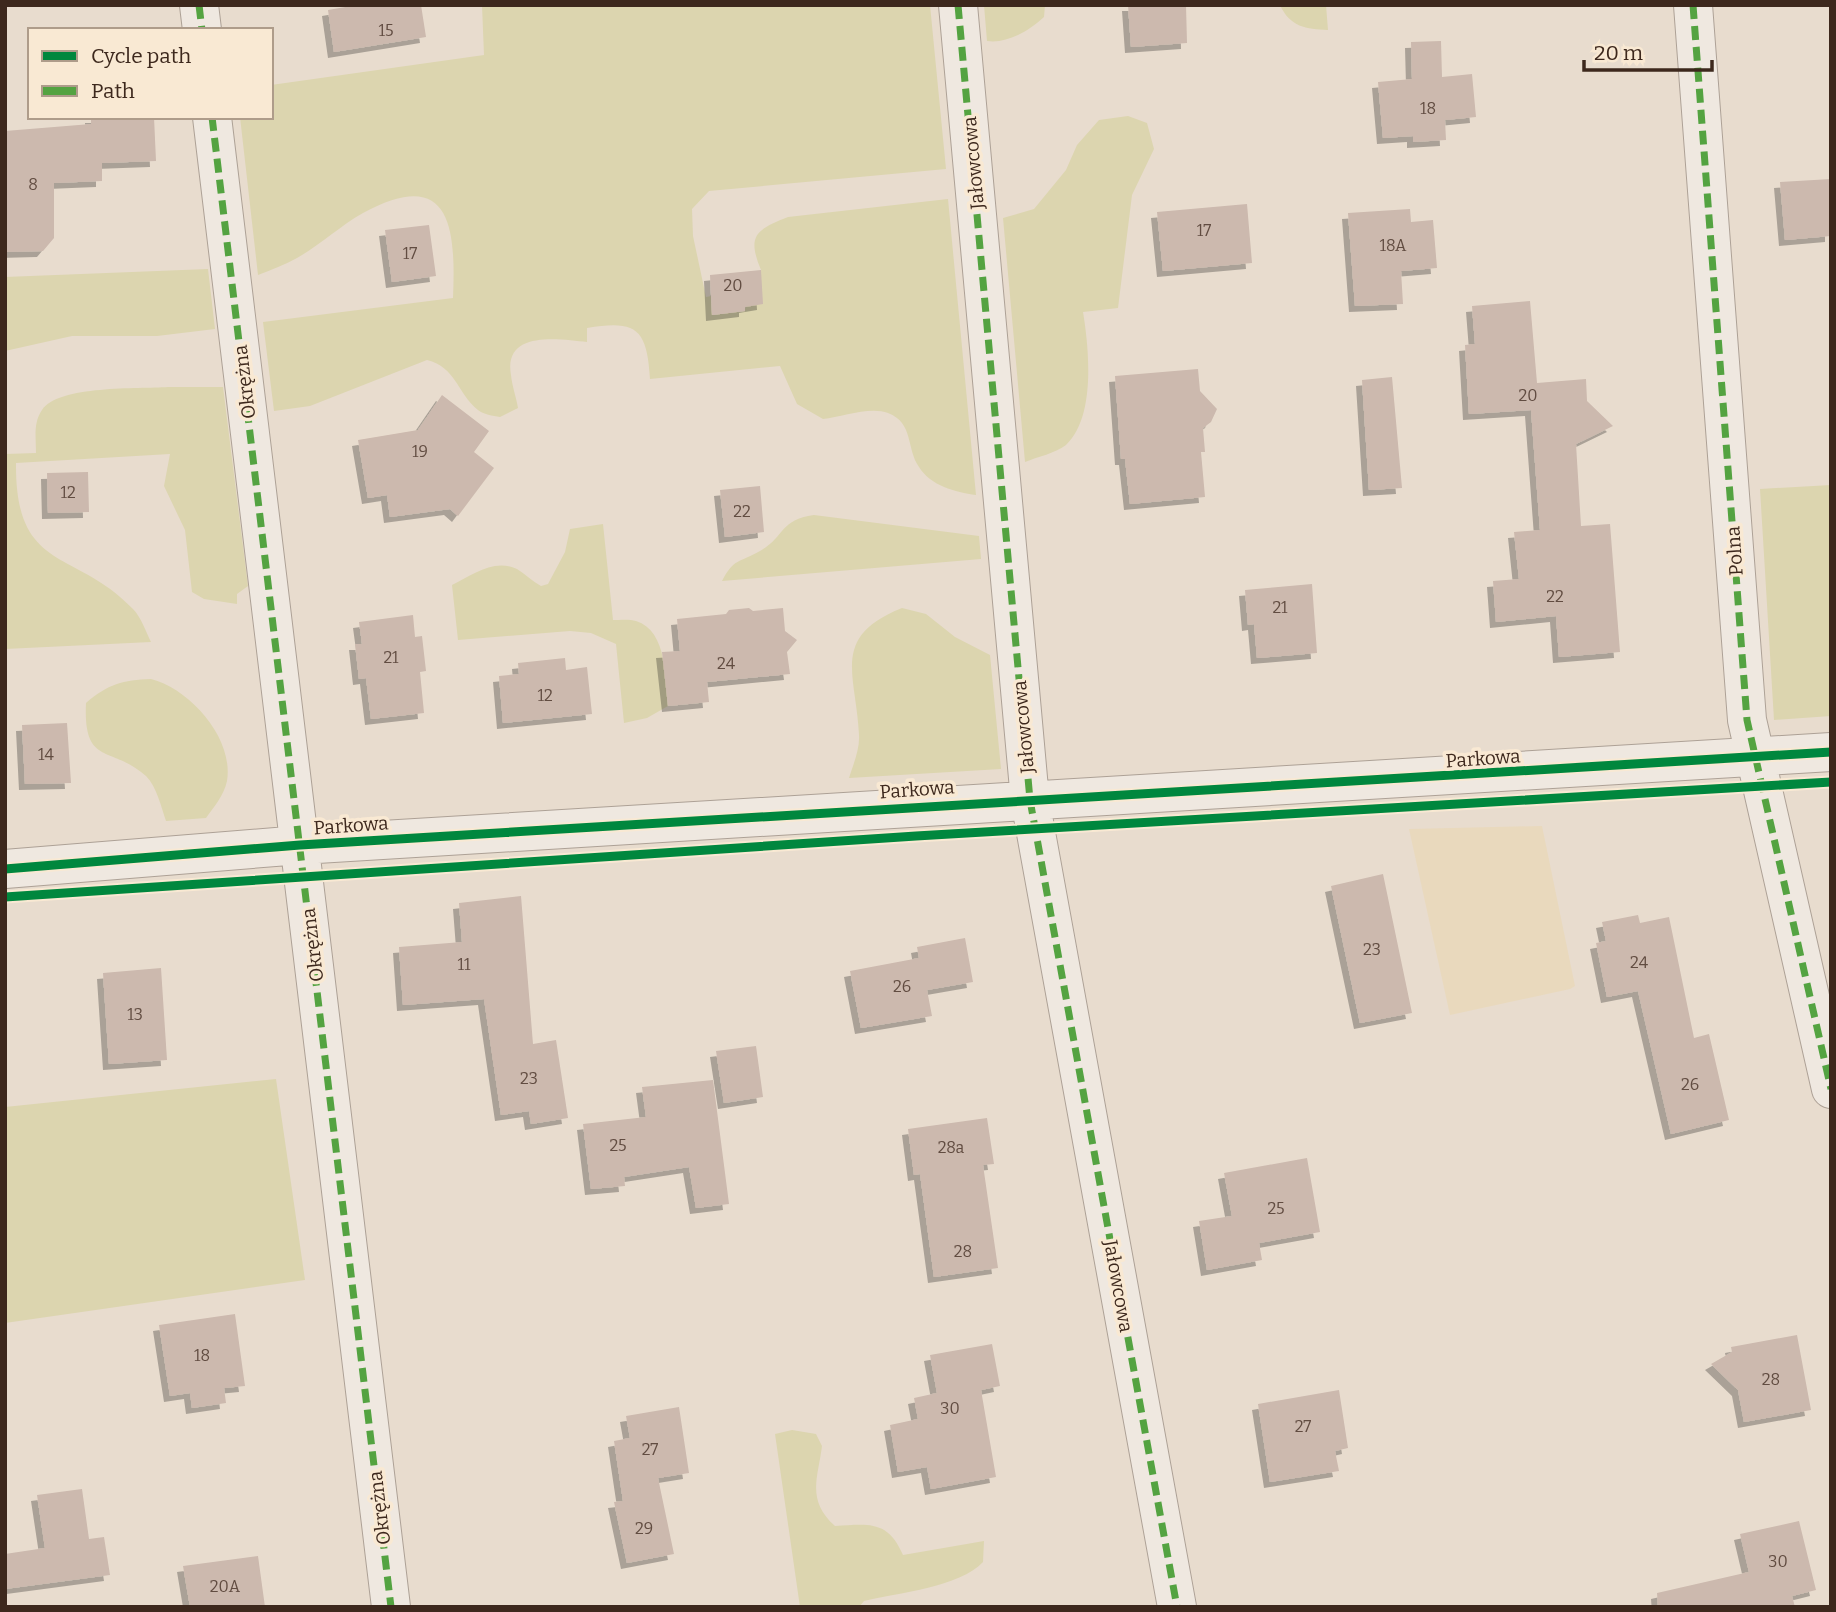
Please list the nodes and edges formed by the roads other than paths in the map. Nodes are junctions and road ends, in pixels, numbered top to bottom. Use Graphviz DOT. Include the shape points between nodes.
graph roads {
  1 [pos="199,5"];
  2 [pos="958,5"];
  3 [pos="1693,5"];
  4 [pos="202,28"];
  5 [pos="212,119"];
  6 [pos="1831,752"];
  7 [pos="1754,758"];
  8 [pos="1030,800"];
  9 [pos="300,845"];
  10 [pos="5,869"];
  11 [pos="1831,1089"];
  12 [pos="391,1607"];
  13 [pos="1177,1607"];
  1 -- 4 [label="street"];
  2 -- 8 [label="street, Jałowcowa"];
  3 -- 7 [label="street, Polna" via="1747,720"];
  5 -- 9 [label="street, Okrężna"];
  6 -- 7 [label="street, Parkowa"];
  7 -- 8 [label="street, Parkowa"];
  7 -- 11 [label="street, Polna"];
  8 -- 9 [label="street, Parkowa"];
  8 -- 13 [label="street, Jałowcowa"];
  9 -- 10 [label="street, Parkowa"];
  9 -- 12 [label="street, Okrężna"];
}
